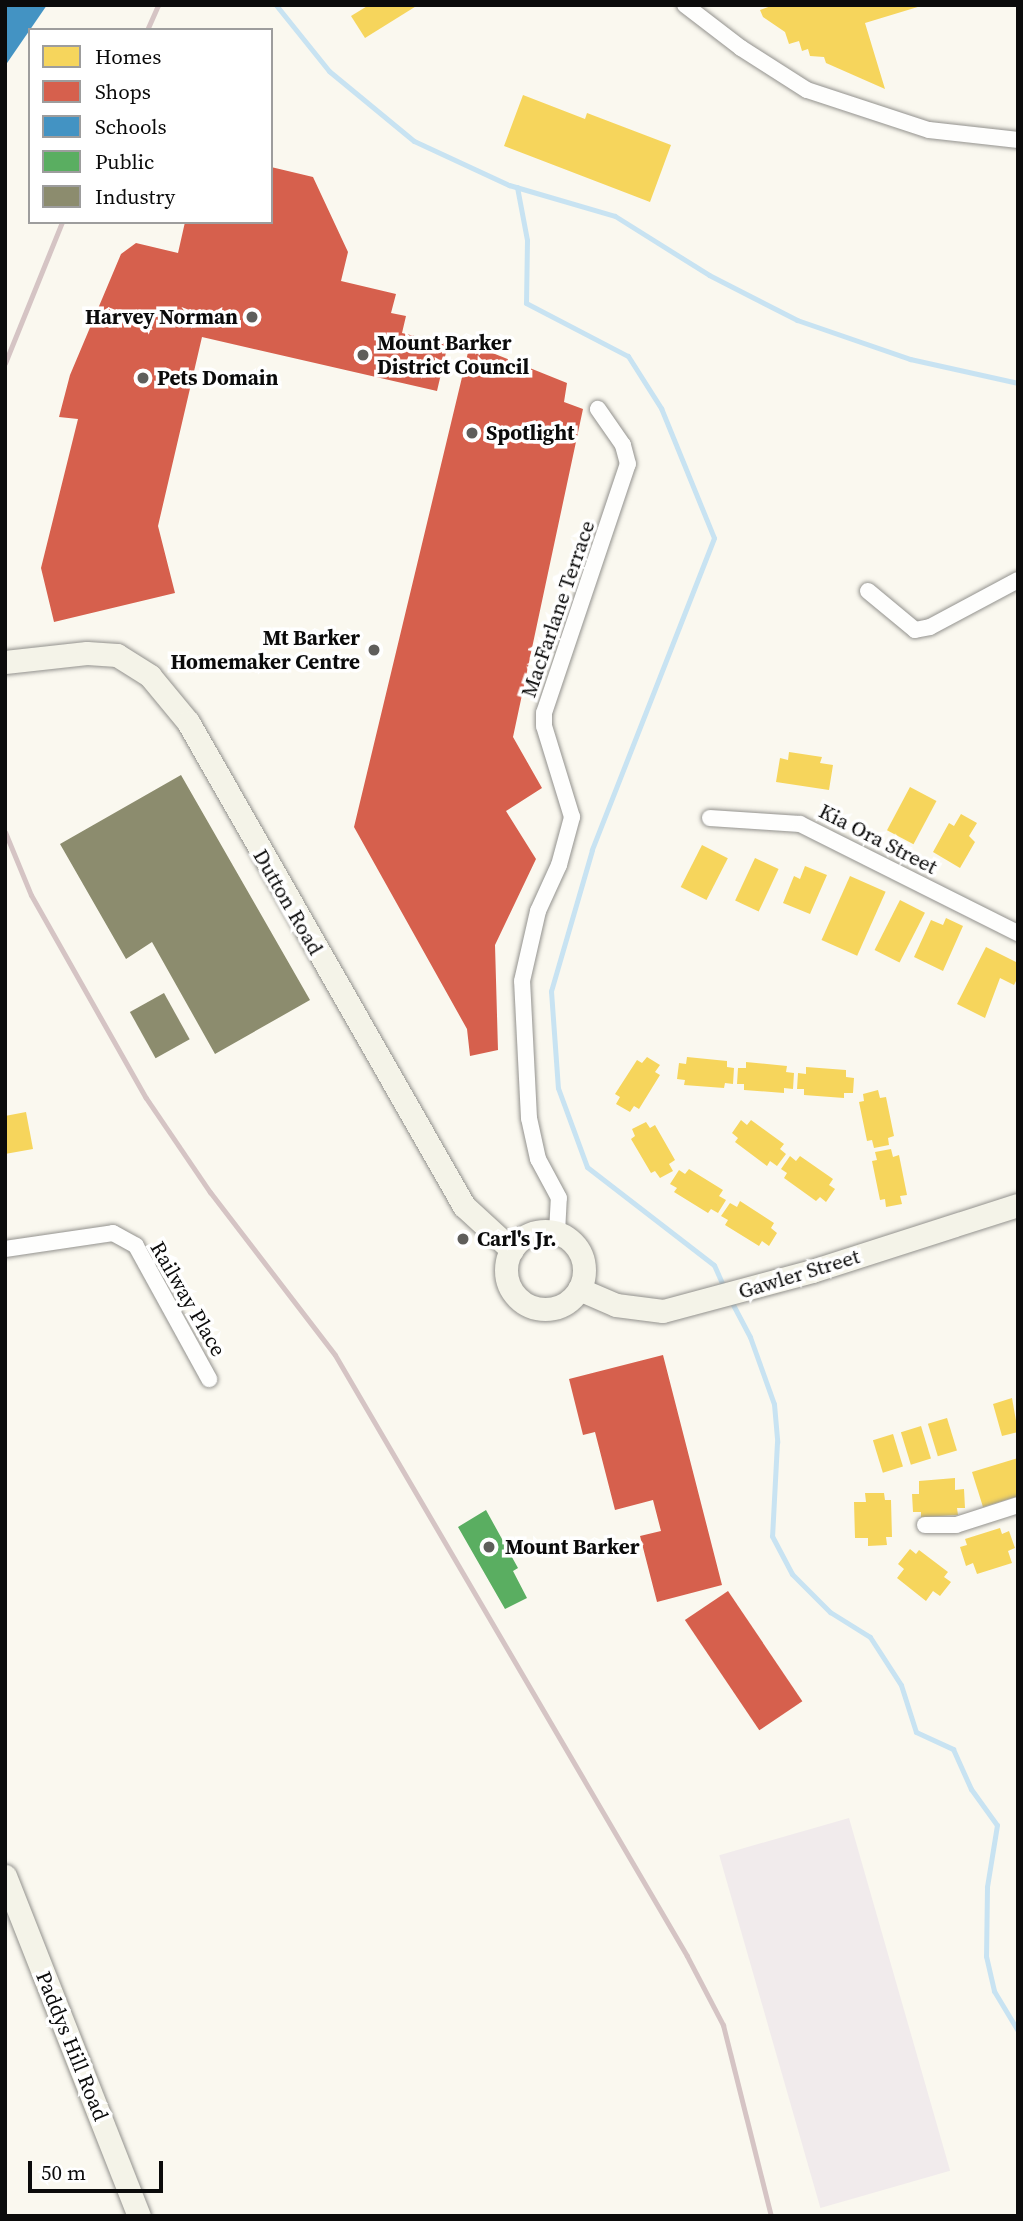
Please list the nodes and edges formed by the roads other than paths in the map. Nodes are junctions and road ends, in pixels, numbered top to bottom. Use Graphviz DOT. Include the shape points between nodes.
graph roads {
  1 [pos="685,5"];
  2 [pos="1018,140"];
  3 [pos="598,409"];
  4 [pos="1018,580"];
  5 [pos="868,591"];
  6 [pos="5,662"];
  7 [pos="710,818"];
  8 [pos="1018,933"];
  9 [pos="1018,1205"];
  10 [pos="557,1234"];
  11 [pos="5,1249"];
  12 [pos="512,1250"];
  13 [pos="579,1289"];
  14 [pos="209,1379"];
  15 [pos="1018,1506"];
  16 [pos="925,1525"];
  17 [pos="5,1876"];
  18 [pos="139,2216"];
  1 -- 2 [label="street" via="807,90 929,130"];
  3 -- 10 [label="street, MacFarlane Terrace" via="623,444 628,464 544,713 572,817 559,865 535,923 522,981 529,1118 538,1159 559,1198"];
  4 -- 5 [label="street" via="930,627 915,630"];
  6 -- 12 [label="street, Dutton Road" via="87,653 117,655 150,676 188,722 464,1206"];
  7 -- 8 [label="street, Kia Ora Street" via="800,824"];
  9 -- 13 [label="street, Gawler Street" via="709,1301 663,1311 637,1310"];
  10 -- 12 [label="street" via="528,1235"];
  10 -- 13 [label="street" via="581,1256"];
  11 -- 14 [label="street, Railway Place" via="113,1233 136,1246"];
  12 -- 13 [label="street" via="507,1278 524,1303 542,1309 559,1307"];
  15 -- 16 [label="street" via="956,1525"];
  17 -- 18 [label="street, Paddys Hill Road"];
}
